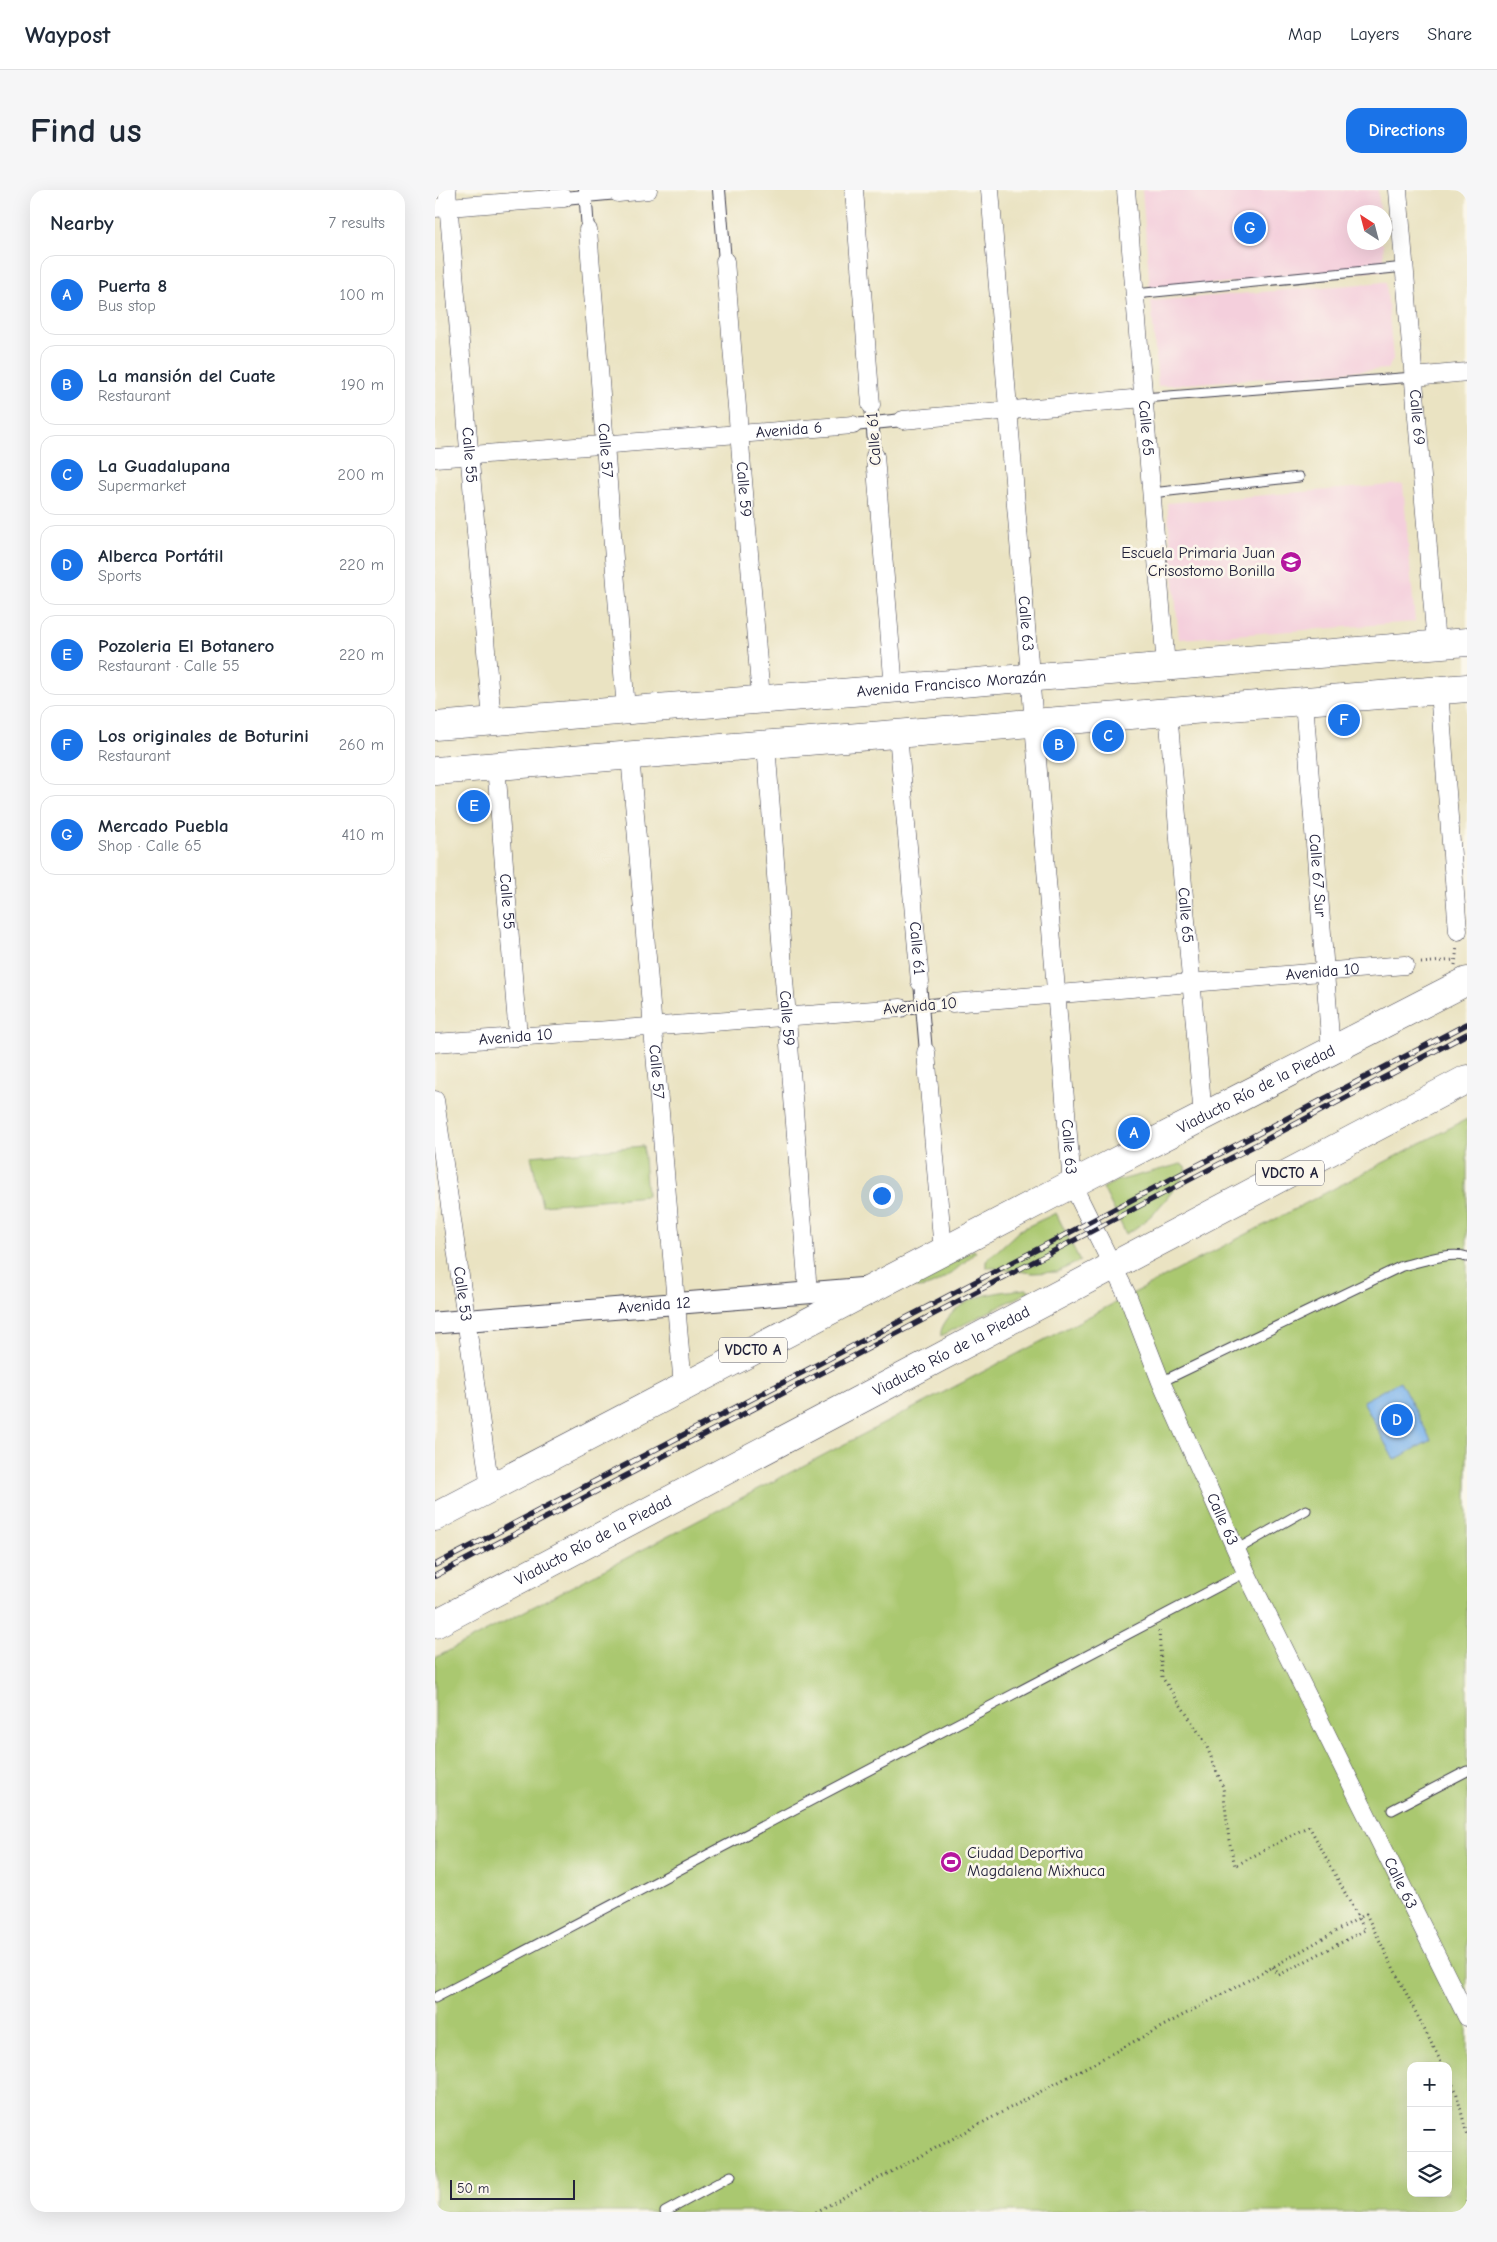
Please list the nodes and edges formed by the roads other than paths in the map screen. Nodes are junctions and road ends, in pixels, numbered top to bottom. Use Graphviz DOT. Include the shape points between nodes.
graph roads {
  1 [pos="648,190"];
  2 [pos="719,190"];
  3 [pos="854,190"];
  4 [pos="990,190"];
  5 [pos="1126,190"];
  6 [pos="1399,190"];
  7 [pos="585,193"];
  8 [pos="618,193"];
  9 [pos="564,198"];
  10 [pos="444,202"];
  11 [pos="588,230"];
  12 [pos="725,261"];
  13 [pos="1405,267"];
  14 [pos="1135,294"];
  15 [pos="1467,372"];
  16 [pos="1414,377"];
  17 [pos="1143,398"];
  18 [pos="1008,410"];
  19 [pos="872,414"];
  20 [pos="903,420"];
  21 [pos="853,424"];
  22 [pos="739,434"];
  23 [pos="605,444"];
  24 [pos="469,455"];
  25 [pos="875,456"];
  26 [pos="435,458"];
  27 [pos="1299,477"];
  28 [pos="1151,493"];
  29 [pos="1467,642"];
  30 [pos="1436,644"];
  31 [pos="1166,666"];
  32 [pos="1030,677"];
  33 [pos="1467,688"];
  34 [pos="894,689"];
  35 [pos="1439,691"];
  36 [pos="761,699"];
  37 [pos="1304,701"];
  38 [pos="626,710"];
  39 [pos="1168,712"];
  40 [pos="492,721"];
  41 [pos="1034,723"];
  42 [pos="435,726"];
  43 [pos="899,734"];
  44 [pos="766,744"];
  45 [pos="630,755"];
  46 [pos="496,766"];
  47 [pos="435,771"];
  48 [pos="1458,930"];
  49 [pos="1405,965"];
  50 [pos="1325,972"];
  51 [pos="1458,976"];
  52 [pos="920,982"];
  53 [pos="1191,983"];
  54 [pos="1056,994"];
  55 [pos="952,1003"];
  56 [pos="922,1006"];
  57 [pos="901,1008"];
  58 [pos="787,1016"];
  59 [pos="653,1027"];
  60 [pos="518,1037"];
  61 [pos="435,1043"];
  62 [pos="1331,1050"];
  63 [pos="926,1052"];
  64 [pos="1467,1079"];
  65 [pos="435,1100"];
  66 [pos="1203,1117"];
  67 [pos="1072,1184"];
  68 [pos="943,1251"];
  69 [pos="1467,1257"];
  70 [pos="1112,1267"];
  71 [pos="873,1288"];
  72 [pos="808,1293"];
  73 [pos="676,1303"];
  74 [pos="467,1320"];
  75 [pos="435,1323"];
  76 [pos="1161,1382"];
  77 [pos="683,1387"];
  78 [pos="490,1488"];
  79 [pos="1306,1510"];
  80 [pos="435,1517"];
  81 [pos="1236,1550"];
  82 [pos="1246,1572"];
  83 [pos="435,1624"];
  84 [pos="1467,1771"];
  85 [pos="1392,1810"];
  86 [pos="435,1998"];
  87 [pos="1467,2017"];
  88 [pos="731,2176"];
  89 [pos="665,2212"];
  1 -- 8 [label="street"];
  2 -- 12 [label="street, Calle 59"];
  3 -- 19 [label="street, Calle 61"];
  4 -- 18 [label="street, Calle 63"];
  5 -- 14 [label="street, Calle 65"];
  6 -- 13 [label="street, Calle 69"];
  7 -- 8 [label="street"];
  7 -- 9 [label="street"];
  7 -- 11 [label="street, Calle 57"];
  9 -- 10 [label="street"];
  10 -- 24 [label="street, Calle 55"];
  11 -- 23 [label="street, Calle 57"];
  12 -- 22 [label="street, Calle 59"];
  13 -- 14 [label="lane"];
  13 -- 16 [label="street, Calle 69"];
  14 -- 17 [label="street, Calle 65"];
  15 -- 16 [label="street"];
  16 -- 17 [label="lane"];
  16 -- 30 [label="street, Calle 69"];
  17 -- 18 [label="street, Avenida 6"];
  17 -- 28 [label="street, Calle 65"];
  18 -- 20 [label="street, Avenida 6"];
  18 -- 32 [label="street, Calle 63"];
  19 -- 20 [label="street, Avenida 6"];
  19 -- 21 [label="street, Avenida 6"];
  19 -- 25 [label="street, Calle 61"];
  21 -- 22 [label="street, Avenida 6"];
  22 -- 23 [label="street, Avenida 6"];
  22 -- 36 [label="street, Calle 59"];
  23 -- 24 [label="street, Avenida 6"];
  23 -- 38 [label="street, Calle 57"];
  24 -- 26 [label="street, Avenida 6"];
  24 -- 40 [label="street, Calle 55"];
  25 -- 34 [label="street, Calle 61"];
  27 -- 28 [label="lane"];
  28 -- 31 [label="street, Calle 65"];
  29 -- 30 [label="main road, Avenida Francisco Morazán"];
  30 -- 31 [label="main road, Avenida Francisco Morazán"];
  31 -- 32 [label="main road, Avenida Francisco Morazán"];
  32 -- 34 [label="main road, Avenida Francisco Morazán"];
  32 -- 41 [label="street, Calle 63"];
  33 -- 35 [label="main road"];
  34 -- 36 [label="main road, Avenida Francisco Morazán"];
  35 -- 37 [label="main road"];
  35 -- 48 [label="street"];
  36 -- 38 [label="main road, Avenida Francisco Morazán"];
  37 -- 39 [label="main road"];
  37 -- 50 [label="street, Calle 67 Sur"];
  38 -- 40 [label="main road, Avenida Francisco Morazán"];
  39 -- 41 [label="main road"];
  39 -- 53 [label="street, Calle 65"];
  40 -- 42 [label="main road, Avenida Francisco Morazán"];
  41 -- 43 [label="main road"];
  41 -- 54 [label="street, Calle 63"];
  43 -- 44 [label="main road"];
  43 -- 52 [label="street, Calle 61"];
  44 -- 45 [label="main road"];
  44 -- 58 [label="street, Calle 59"];
  45 -- 46 [label="main road"];
  45 -- 59 [label="street, Calle 57"];
  46 -- 47 [label="main road"];
  46 -- 60 [label="street, Calle 55"];
  49 -- 50 [label="street, Avenida 10"];
  50 -- 53 [label="street, Avenida 10"];
  50 -- 62 [label="street, Calle 67 Sur"];
  51 -- 62 [label="main road, Viaducto Río de la Piedad / VDCTO A"];
  52 -- 56 [label="street, Calle 61"];
  53 -- 54 [label="street, Avenida 10"];
  53 -- 66 [label="street, Calle 65"];
  54 -- 55 [label="street, Avenida 10"];
  54 -- 67 [label="street, Calle 63"];
  55 -- 56 [label="street, Avenida 10"];
  56 -- 57 [label="street, Avenida 10"];
  56 -- 63 [label="street, Calle 61"];
  57 -- 58 [label="street, Avenida 10"];
  58 -- 59 [label="street, Avenida 10"];
  58 -- 72 [label="street, Calle 59"];
  59 -- 60 [label="street, Avenida 10"];
  59 -- 73 [label="street, Calle 57"];
  60 -- 61 [label="street, Avenida 10"];
  62 -- 66 [label="main road, Viaducto Río de la Piedad / VDCTO A"];
  63 -- 68 [label="street, Calle 61"];
  64 -- 70 [label="main road, Viaducto Río de la Piedad / VDCTO A"];
  65 -- 74 [label="street, Calle 53"];
  66 -- 67 [label="main road, Viaducto Río de la Piedad / VDCTO A"];
  67 -- 68 [label="main road, Viaducto Río de la Piedad / VDCTO A"];
  67 -- 70 [label="street, Calle 63"];
  68 -- 71 [label="main road, Viaducto Río de la Piedad / VDCTO A"];
  69 -- 76 [label="lane" via="1431,1259 1402,1266"];
  70 -- 76 [label="street, Calle 63" via="1128,1297"];
  70 -- 83 [label="main road, Viaducto Río de la Piedad / VDCTO A"];
  71 -- 72 [label="street, Avenida 12"];
  71 -- 77 [label="main road, Viaducto Río de la Piedad / VDCTO A"];
  72 -- 73 [label="street, Avenida 12"];
  73 -- 74 [label="street, Avenida 12"];
  73 -- 77 [label="street, Calle 57"];
  74 -- 75 [label="street, Avenida 12"];
  74 -- 78 [label="street, Calle 53"];
  76 -- 81 [label="street, Calle 63"];
  77 -- 78 [label="main road, Viaducto Río de la Piedad / VDCTO A"];
  78 -- 80 [label="main road, Viaducto Río de la Piedad / VDCTO A"];
  79 -- 81 [label="lane"];
  81 -- 82 [label="street, Calle 63"];
  82 -- 86 [label="lane"];
  82 -- 87 [label="street, Calle 63"];
  84 -- 85 [label="lane"];
  88 -- 89 [label="lane"];
}
